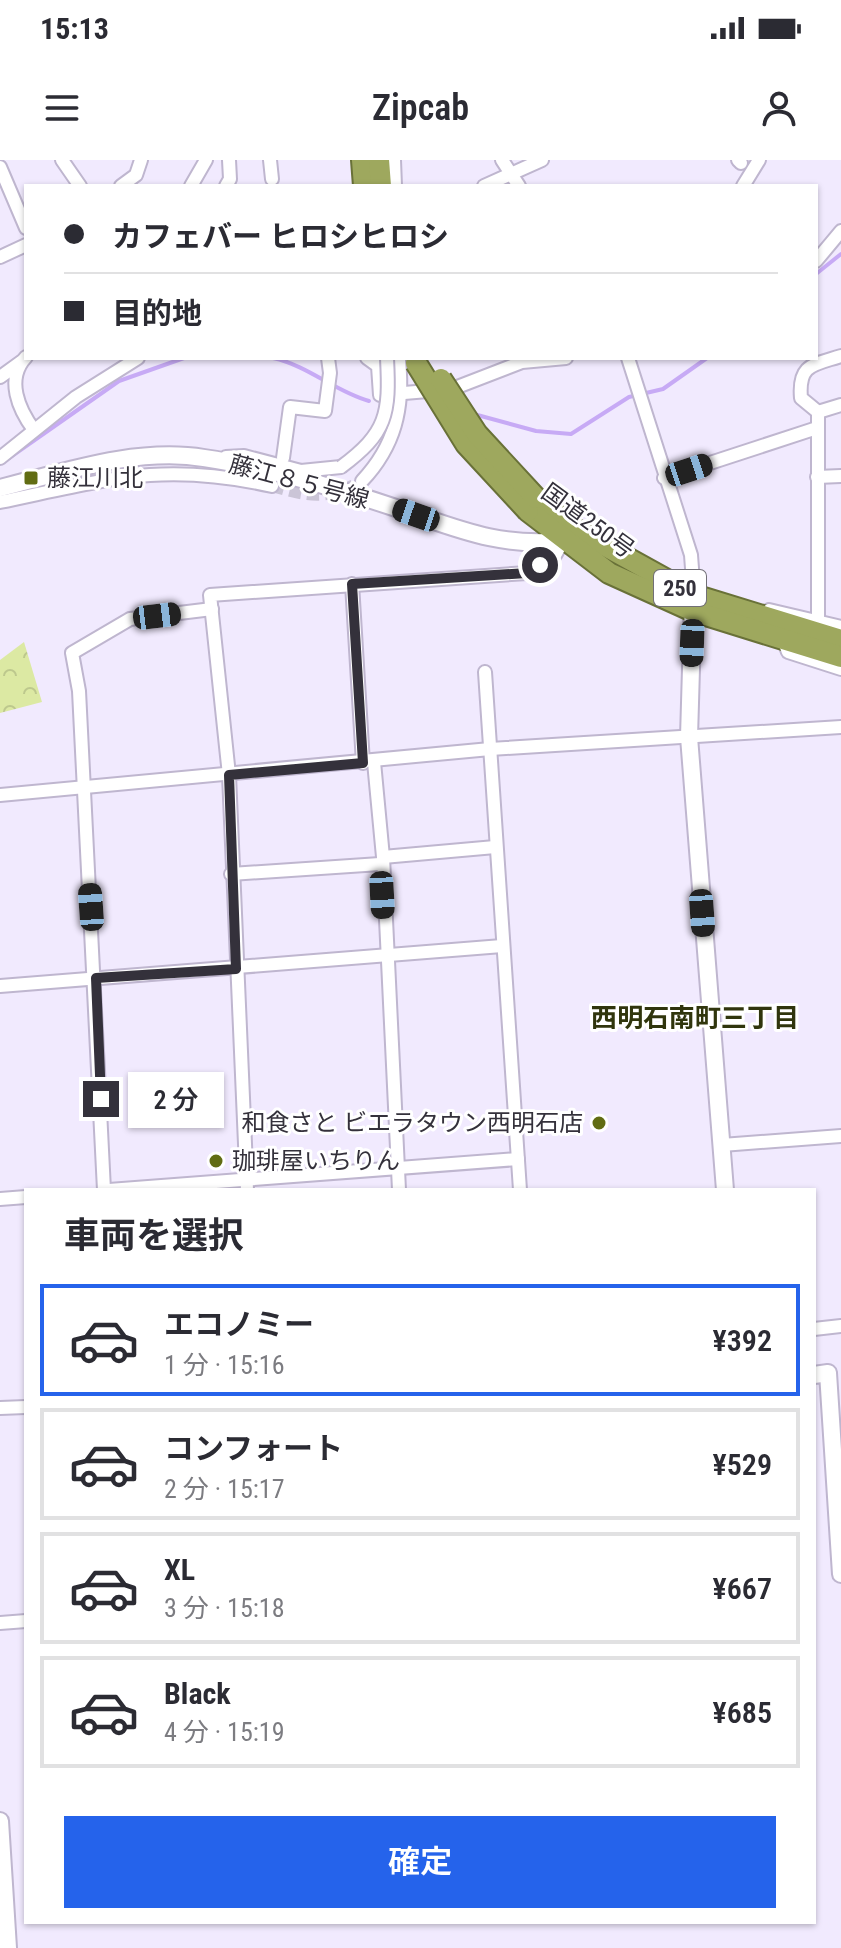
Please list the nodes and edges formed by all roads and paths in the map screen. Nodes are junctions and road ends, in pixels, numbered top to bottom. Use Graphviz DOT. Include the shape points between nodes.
graph roads {
  1 [pos="62,160"];
  2 [pos="206,160"];
  3 [pos="229,160"];
  4 [pos="270,160"];
  5 [pos="362,160"];
  6 [pos="379,160"];
  7 [pos="394,160"];
  8 [pos="502,160"];
  9 [pos="542,160"];
  10 [pos="759,160"];
  11 [pos="139,161"];
  12 [pos="0,167"];
  13 [pos="510,176"];
  14 [pos="272,179"];
  15 [pos="79,184"];
  16 [pos="124,184"];
  17 [pos="192,184"];
  18 [pos="227,184"];
  19 [pos="364,184"];
  20 [pos="381,184"];
  21 [pos="395,184"];
  22 [pos="489,184"];
  23 [pos="517,184"];
  24 [pos="744,184"];
  25 [pos="24,223"];
  26 [pos="841,231"];
  27 [pos="24,246"];
  28 [pos="0,257"];
  29 [pos="818,259"];
  30 [pos="841,356"];
  31 [pos="24,359"];
  32 [pos="328,360"];
  33 [pos="370,360"];
  34 [pos="409,360"];
  35 [pos="544,360"];
  36 [pos="629,360"];
  37 [pos="114,364"];
  38 [pos="0,377"];
  39 [pos="402,396"];
  40 [pos="841,405"];
  41 [pos="818,412"];
  42 [pos="817,428"];
  43 [pos="34,430"];
  44 [pos="203,457"];
  45 [pos="0,458"];
  46 [pos="283,458"];
  47 [pos="841,476"];
  48 [pos="817,477"];
  49 [pos="664,478"];
  50 [pos="362,481"];
  51 [pos="8,486"];
  52 [pos="272,486"];
  53 [pos="0,502"];
  54 [pos="568,534"];
  55 [pos="352,584"];
  56 [pos="693,603"];
  57 [pos="730,606"];
  58 [pos="212,609"];
  59 [pos="818,620"];
  60 [pos="841,627"];
  61 [pos="783,639"];
  62 [pos="841,640"];
  63 [pos="841,657"];
  64 [pos="841,669"];
  65 [pos="485,672"];
  66 [pos="841,727"];
  67 [pos="689,737"];
  68 [pos="490,749"];
  69 [pos="368,763"];
  70 [pos="229,775"];
  71 [pos="83,787"];
  72 [pos="0,795"];
  73 [pos="495,847"];
  74 [pos="381,861"];
  75 [pos="231,874"];
  76 [pos="502,946"];
  77 [pos="386,955"];
  78 [pos="236,969"];
  79 [pos="96,978"];
  80 [pos="0,986"];
  81 [pos="841,1136"];
  82 [pos="722,1145"];
  83 [pos="518,1159"];
  84 [pos="397,1167"];
  85 [pos="247,1185"];
  86 [pos="107,1188"];
  87 [pos="163,1188"];
  88 [pos="399,1188"];
  89 [pos="520,1188"];
  90 [pos="725,1188"];
  91 [pos="24,1197"];
  92 [pos="0,1199"];
  93 [pos="841,1326"];
  94 [pos="816,1329"];
  95 [pos="828,1373"];
  96 [pos="24,1407"];
  97 [pos="0,1408"];
  98 [pos="841,1574"];
  99 [pos="24,1621"];
  100 [pos="0,1623"];
  101 [pos="0,1821"];
  102 [pos="8,1948"];
  1 -- 15 [label="street"];
  2 -- 17 [label="street"];
  3 -- 18 [label="street"];
  4 -- 14 [label="street"];
  5 -- 19 [label="highway"];
  6 -- 20 [label="highway"];
  7 -- 21 [label="street"];
  8 -- 13 [label="street"];
  9 -- 13 [label="street"];
  10 -- 24 [label="street"];
  11 -- 16 [label="street" via="136,175"];
  12 -- 25 [label="street"];
  13 -- 22 [label="street"];
  13 -- 23 [label="street"];
  26 -- 29 [label="street"];
  27 -- 28 [label="street"];
  30 -- 41 [label="street" via="807,367 799,380 801,398"];
  31 -- 38 [label="street"];
  31 -- 43 [label="street" via="15,395"];
  32 -- 46 [label="street" via="325,411 290,407"];
  33 -- 39 [label="street" via="378,366 380,395"];
  34 -- 39 [label="street"];
  34 -- 44 [label="street, bridge" via="388,404 384,426 369,446 341,467 301,471 244,456"];
  34 -- 54 [label="highway, 国道250号 / 250, bridge" via="532,504"];
  35 -- 39 [label="street" via="522,362 452,389"];
  36 -- 49 [label="street"];
  37 -- 43 [label="street"];
  39 -- 50 [label="street" via="395,433"];
  40 -- 41 [label="street"];
  41 -- 42 [label="street"];
  42 -- 48 [label="street"];
  42 -- 49 [label="street"];
  43 -- 45 [label="street"];
  44 -- 51 [label="street, 藤江８５号線" via="137,458"];
  44 -- 54 [label="street, 藤江８５号線" via="508,543 530,545"];
  47 -- 48 [label="street"];
  48 -- 59 [label="street"];
  49 -- 56 [label="street" via="691,555"];
  52 -- 53 [label="street" via="203,474 149,472"];
  54 -- 55 [label="street" via="554,557 527,573"];
  54 -- 56 [label="highway, 国道250号 / 250"];
  55 -- 58 [label="street" via="210,595"];
  55 -- 69 [label="street"];
  56 -- 57 [label="highway, 国道250号 / 250"];
  56 -- 61 [label="highway, 国道250号 / 250"];
  56 -- 67 [label="street"];
  57 -- 59 [label="street"];
  57 -- 62 [label="highway, 国道250号 / 250"];
  58 -- 70 [label="street"];
  58 -- 71 [label="street" via="130,619 72,653"];
  59 -- 60 [label="street"];
  61 -- 63 [label="highway, 国道250号 / 250"];
  61 -- 64 [label="street" via="788,652"];
  65 -- 68 [label="street"];
  66 -- 67 [label="street"];
  67 -- 68 [label="street"];
  67 -- 82 [label="street"];
  68 -- 69 [label="street"];
  68 -- 73 [label="street"];
  69 -- 70 [label="street"];
  69 -- 74 [label="street"];
  70 -- 71 [label="street"];
  70 -- 75 [label="street"];
  71 -- 72 [label="street"];
  71 -- 79 [label="street"];
  73 -- 74 [label="street"];
  73 -- 76 [label="street"];
  74 -- 75 [label="street"];
  74 -- 77 [label="street"];
  75 -- 78 [label="street"];
  76 -- 77 [label="street"];
  76 -- 83 [label="street"];
  77 -- 78 [label="street"];
  77 -- 84 [label="street"];
  78 -- 79 [label="street"];
  78 -- 85 [label="street"];
  79 -- 80 [label="street"];
  79 -- 86 [label="street"];
  81 -- 82 [label="street"];
  82 -- 90 [label="street"];
  83 -- 84 [label="street"];
  83 -- 89 [label="street"];
  84 -- 85 [label="street"];
  84 -- 88 [label="street"];
  85 -- 87 [label="street"];
  91 -- 92 [label="street"];
  93 -- 94 [label="street"];
  95 -- 98 [label="street"];
  96 -- 97 [label="street"];
  99 -- 100 [label="street"];
  101 -- 102 [label="street"];
}
